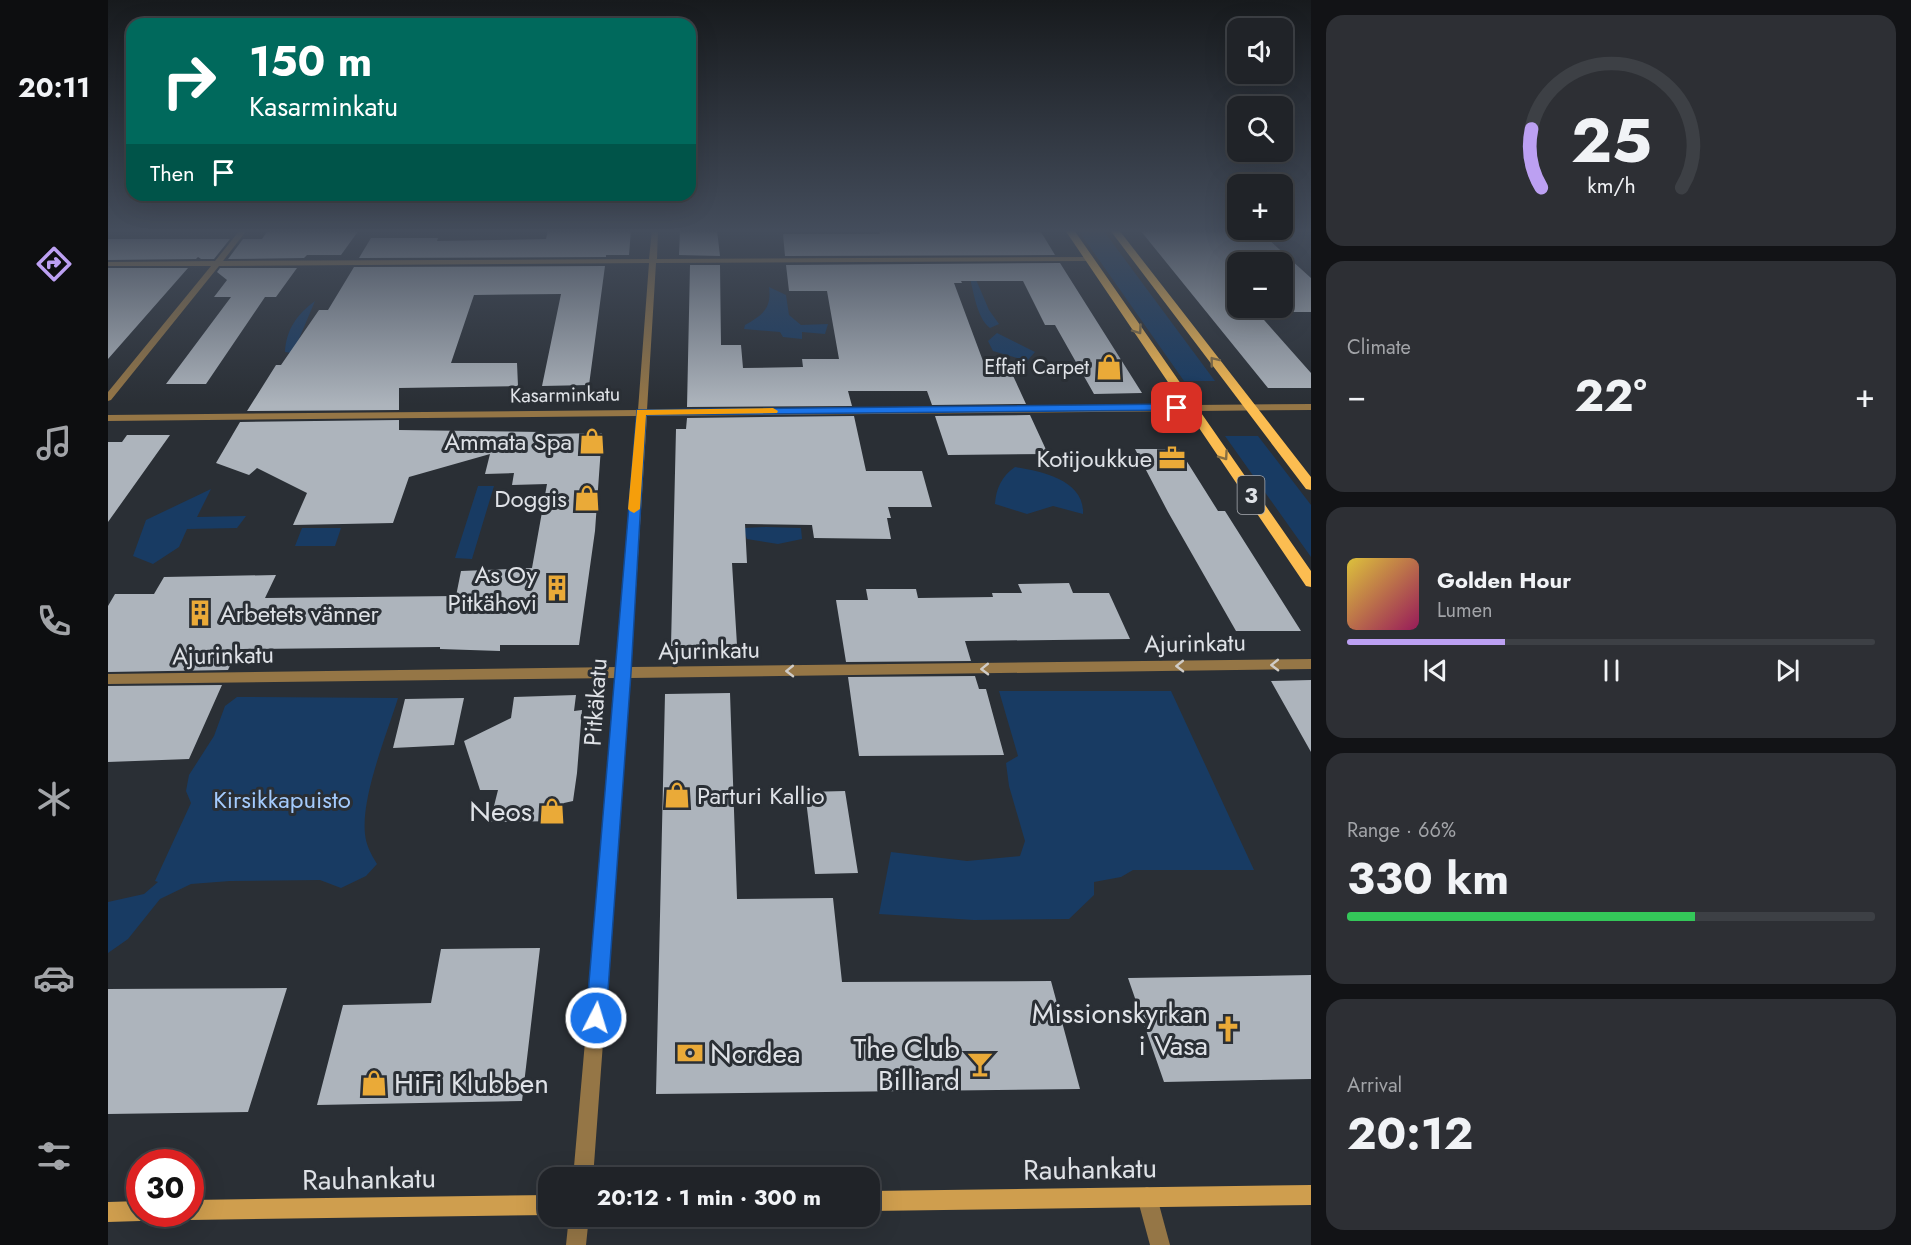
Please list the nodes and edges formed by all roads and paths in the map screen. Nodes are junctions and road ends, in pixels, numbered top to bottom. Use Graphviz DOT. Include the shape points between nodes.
graph roads {
  1 [pos="198,288"];
  2 [pos="650,288"];
  3 [pos="1109,288"];
  4 [pos="1159,288"];
  5 [pos="108,398"];
  6 [pos="1191,407"];
  7 [pos="1250,407"];
  8 [pos="1311,407"];
  9 [pos="641,412"];
  10 [pos="108,418"];
  11 [pos="1311,486"];
  12 [pos="1311,582"];
  13 [pos="1311,664"];
  14 [pos="624,673"];
  15 [pos="108,679"];
  16 [pos="584,1167"];
  17 [pos="1311,1195"];
  18 [pos="1147,1197"];
  19 [pos="880,1200"];
  20 [pos="538,1206"];
  21 [pos="204,1210"];
  22 [pos="126,1211"];
  23 [pos="108,1212"];
  24 [pos="578,1227"];
  25 [pos="576,1245"];
  26 [pos="1160,1245"];
  1 -- 5 [label="street"];
  2 -- 9 [label="street, Pitkäkatu"];
  3 -- 6 [label="main road, 3, one-way"];
  7 -- 4 [label="main road, 3, one-way"];
  6 -- 7 [label="street, Kasarminkatu"];
  6 -- 9 [label="street, Kasarminkatu"];
  6 -- 12 [label="main road, 3, one-way"];
  7 -- 8 [label="street, Kasarminkatu"];
  7 -- 11 [label="main road, 3"];
  9 -- 10 [label="street, Kasarminkatu"];
  9 -- 14 [label="street, Pitkäkatu"];
  13 -- 14 [label="street, Ajurinkatu, one-way"];
  14 -- 15 [label="street, Ajurinkatu"];
  14 -- 16 [label="street, Pitkäkatu"];
  17 -- 18 [label="street, Rauhankatu"];
  18 -- 19 [label="street, Rauhankatu"];
  18 -- 26 [label="street"];
  20 -- 21 [label="street, Rauhankatu"];
  22 -- 23 [label="street"];
  24 -- 25 [label="street"];
}
